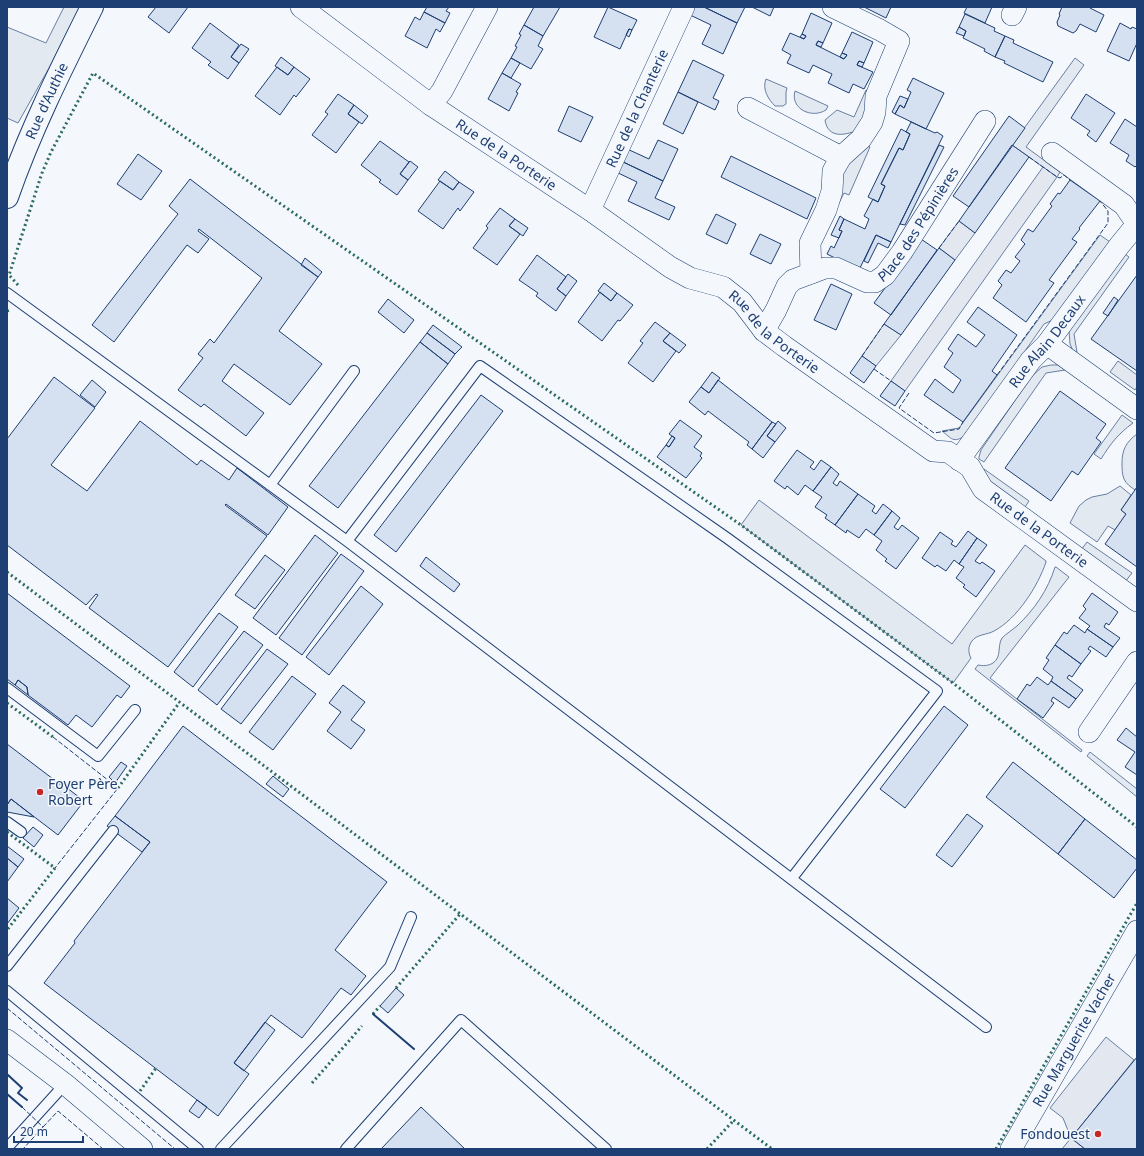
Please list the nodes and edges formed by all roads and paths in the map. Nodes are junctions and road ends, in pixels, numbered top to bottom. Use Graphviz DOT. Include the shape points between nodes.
graph roads {
  1 [pos="92,7"];
  2 [pos="301,7"];
  3 [pos="487,7"];
  4 [pos="684,7"];
  5 [pos="833,7"];
  6 [pos="430,105"];
  7 [pos="748,108"];
  8 [pos="985,121"];
  9 [pos="1052,152"];
  10 [pos="841,157"];
  11 [pos="7,197"];
  12 [pos="590,210"];
  13 [pos="1137,224"];
  14 [pos="811,272"];
  15 [pos="7,293"];
  16 [pos="764,331"];
  17 [pos="1047,344"];
  18 [pos="354,371"];
  19 [pos="1137,409"];
  20 [pos="959,460"];
  21 [pos="270,485"];
  22 [pos="347,541"];
  23 [pos="1137,601"];
  24 [pos="1137,662"];
  25 [pos="7,688"];
  26 [pos="135,710"];
  27 [pos="1089,732"];
  28 [pos="7,822"];
  29 [pos="113,831"];
  30 [pos="21,832"];
  31 [pos="792,878"];
  32 [pos="411,917"];
  33 [pos="1137,931"];
  34 [pos="7,966"];
  35 [pos="7,991"];
  36 [pos="986,1027"];
  37 [pos="7,1040"];
  38 [pos="65,1084"];
  39 [pos="7,1148"];
  40 [pos="142,1149"];
  41 [pos="198,1149"];
  42 [pos="221,1149"];
  43 [pos="346,1149"];
  44 [pos="606,1149"];
  45 [pos="1011,1149"];
  1 -- 11 [label="street, Rue d'Authie" via="44,105"];
  2 -- 6 [label="street, Rue de la Porterie"];
  3 -- 6 [label="street" via="442,91"];
  4 -- 12 [label="street, Rue de la Chanterie"];
  5 -- 10 [label="street" via="899,41 876,96 872,122 861,139"];
  6 -- 12 [label="street, Rue de la Porterie"];
  7 -- 10 [label="street"];
  8 -- 14 [label="street, Place des Pépinières" via="885,275 875,282 867,282 836,268"];
  9 -- 13 [label="street" via="1124,205"];
  10 -- 14 [label="street" via="833,171 832,191 826,210 810,242"];
  12 -- 16 [label="street, Rue de la Porterie" via="670,267 690,278 723,287 742,302"];
  13 -- 17 [label="street, Rue Alain Decaux"];
  14 -- 16 [label="street, Place des Pépinières" via="793,280 787,286"];
  15 -- 21 [label="lane"];
  16 -- 20 [label="street, Rue de la Porterie" via="933,451 948,452"];
  17 -- 19 [label="street"];
  17 -- 20 [label="street, Rue Alain Decaux" via="1031,360"];
  18 -- 21 [label="lane"];
  20 -- 23 [label="street, Rue de la Porterie" via="970,468 983,489"];
  21 -- 22 [label="lane"];
  22 -- 31 [label="lane"];
  22 -- 31 [label="lane" via="480,366 727,538 937,691"];
  24 -- 27 [label="street"];
  25 -- 26 [label="lane" via="98,756"];
  28 -- 30 [label="lane"];
  29 -- 34 [label="lane"];
  31 -- 36 [label="lane"];
  32 -- 42 [label="lane" via="390,967"];
  33 -- 45 [label="street, Rue Marguerite Vacher"];
  35 -- 41 [label="lane"];
  37 -- 38 [label="street"];
  38 -- 39 [label="lane"];
  38 -- 40 [label="street"];
  43 -- 44 [label="lane" via="462,1020"];
}
